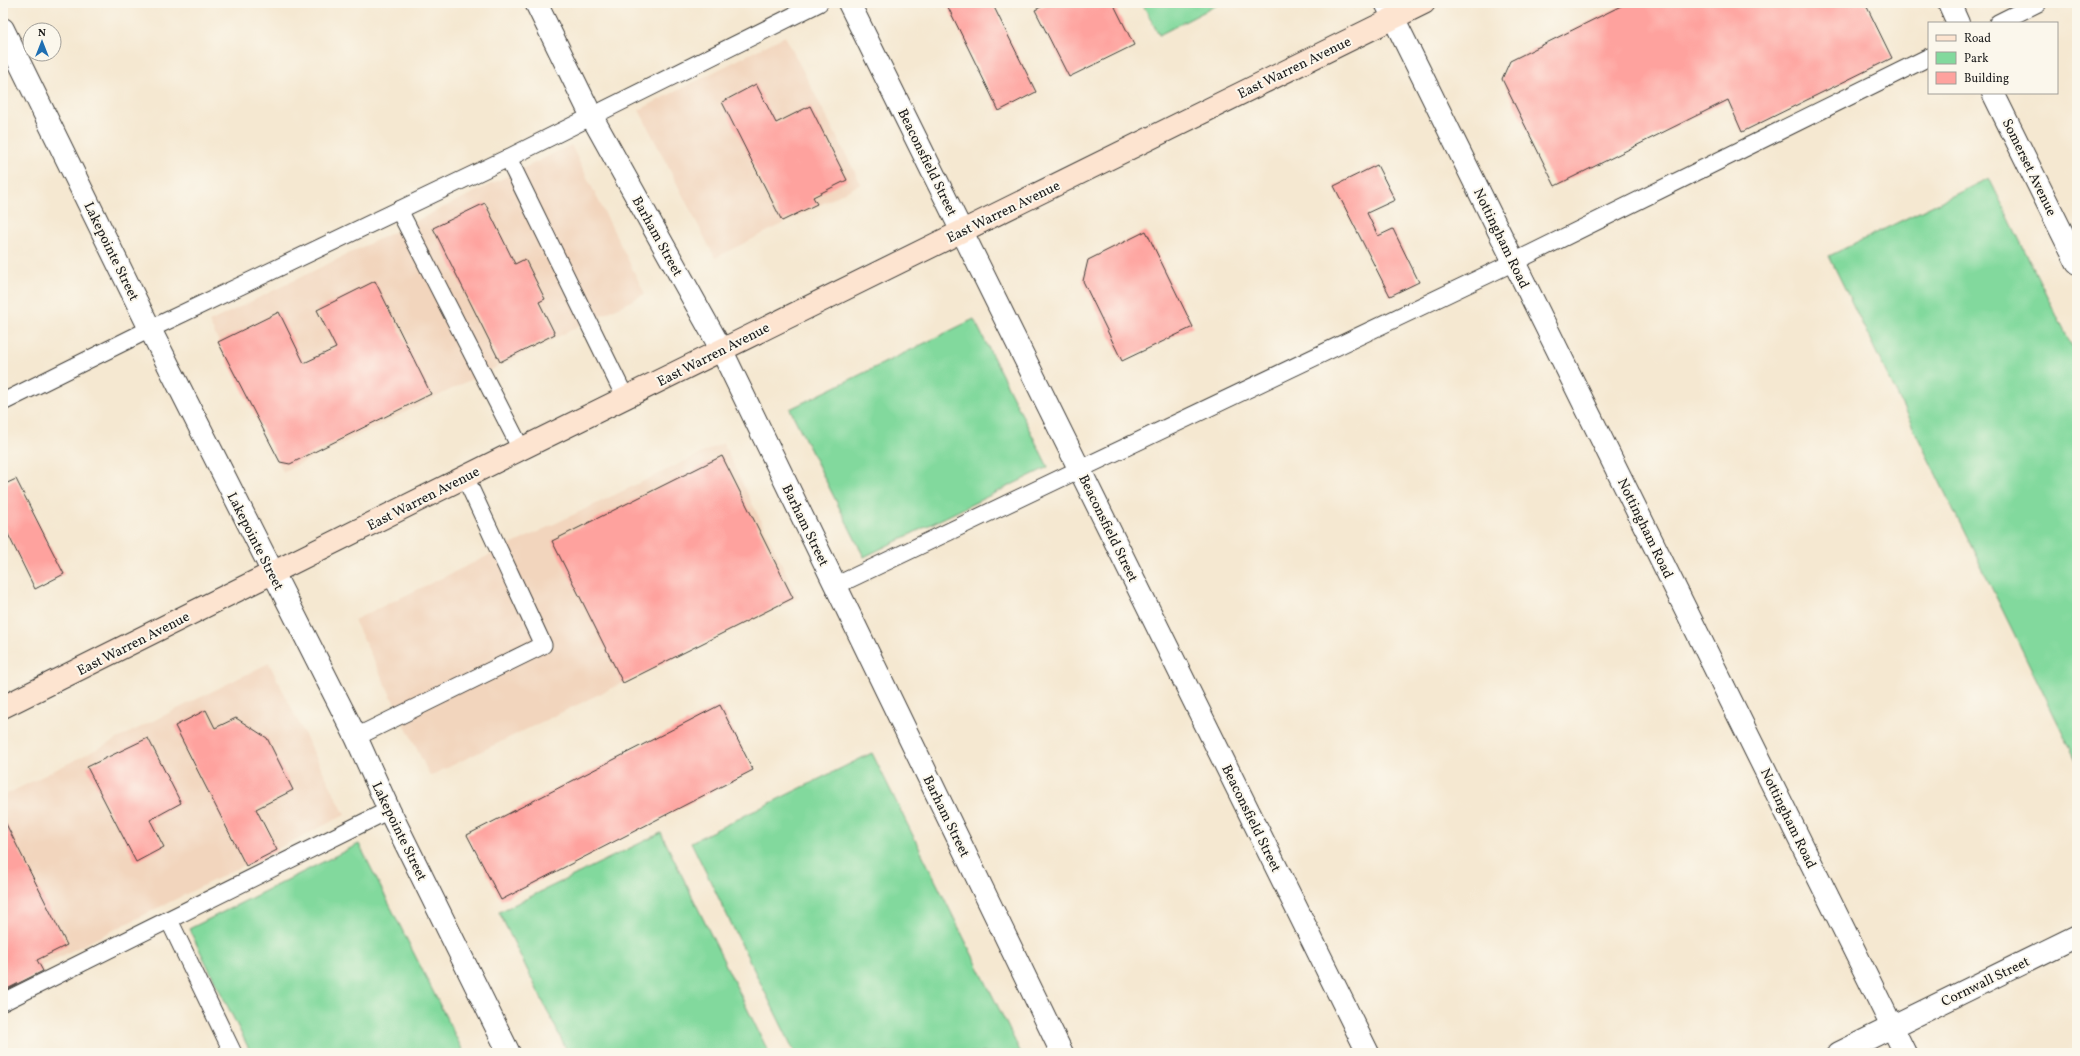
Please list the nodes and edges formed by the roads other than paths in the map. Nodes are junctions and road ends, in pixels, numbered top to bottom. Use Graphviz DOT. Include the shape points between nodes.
graph roads {
  1 [pos="536,3"];
  2 [pos="819,3"];
  3 [pos="849,3"];
  4 [pos="1424,3"];
  5 [pos="1949,3"];
  6 [pos="2038,3"];
  7 [pos="1390,10"];
  8 [pos="1958,22"];
  9 [pos="2000,22"];
  10 [pos="3,29"];
  11 [pos="1928,57"];
  12 [pos="1993,94"];
  13 [pos="592,117"];
  14 [pos="508,158"];
  15 [pos="399,210"];
  16 [pos="962,232"];
  17 [pos="1514,262"];
  18 [pos="2077,263"];
  19 [pos="150,329"];
  20 [pos="721,349"];
  21 [pos="624,398"];
  22 [pos="3,402"];
  23 [pos="521,449"];
  24 [pos="1080,470"];
  25 [pos="465,478"];
  26 [pos="272,573"];
  27 [pos="835,586"];
  28 [pos="3,707"];
  29 [pos="356,737"];
  30 [pos="389,810"];
  31 [pos="168,920"];
  32 [pos="2077,936"];
  33 [pos="3,1002"];
  34 [pos="1892,1027"];
  35 [pos="233,1053"];
  36 [pos="509,1053"];
  37 [pos="1062,1053"];
  38 [pos="1368,1053"];
  39 [pos="1839,1053"];
  40 [pos="1905,1053"];
  1 -- 13 [label="street, Barham Street"];
  2 -- 13 [label="lane"];
  3 -- 16 [label="street, Beaconsfield Street"];
  4 -- 7 [label="main road, East Warren Avenue"];
  5 -- 8 [label="street"];
  6 -- 9 [label="lane"];
  7 -- 16 [label="main road, East Warren Avenue"];
  7 -- 17 [label="street, Nottingham Road"];
  10 -- 19 [label="street, Lakepointe Street"];
  11 -- 17 [label="lane"];
  12 -- 18 [label="street, Somerset Avenue"];
  13 -- 14 [label="lane"];
  13 -- 20 [label="street, Barham Street"];
  14 -- 15 [label="lane"];
  14 -- 21 [label="lane"];
  15 -- 19 [label="lane"];
  15 -- 23 [label="lane"];
  16 -- 20 [label="main road, East Warren Avenue"];
  16 -- 24 [label="street, Beaconsfield Street"];
  17 -- 24 [label="lane"];
  17 -- 34 [label="street, Nottingham Road"];
  19 -- 22 [label="lane"];
  19 -- 26 [label="street, Lakepointe Street"];
  20 -- 21 [label="main road, East Warren Avenue"];
  20 -- 27 [label="street, Barham Street"];
  21 -- 23 [label="main road, East Warren Avenue"];
  23 -- 25 [label="main road, East Warren Avenue"];
  24 -- 27 [label="lane"];
  24 -- 38 [label="street, Beaconsfield Street"];
  25 -- 26 [label="main road, East Warren Avenue"];
  25 -- 29 [label="lane" via="542,645"];
  26 -- 28 [label="main road, East Warren Avenue"];
  26 -- 29 [label="street, Lakepointe Street"];
  27 -- 37 [label="street, Barham Street"];
  29 -- 30 [label="street, Lakepointe Street"];
  30 -- 31 [label="lane"];
  30 -- 36 [label="street, Lakepointe Street"];
  31 -- 33 [label="lane"];
  31 -- 35 [label="lane"];
  32 -- 34 [label="street, Cornwall Street"];
  34 -- 39 [label="street, Cornwall Street"];
  34 -- 40 [label="street, Nottingham Road"];
}
